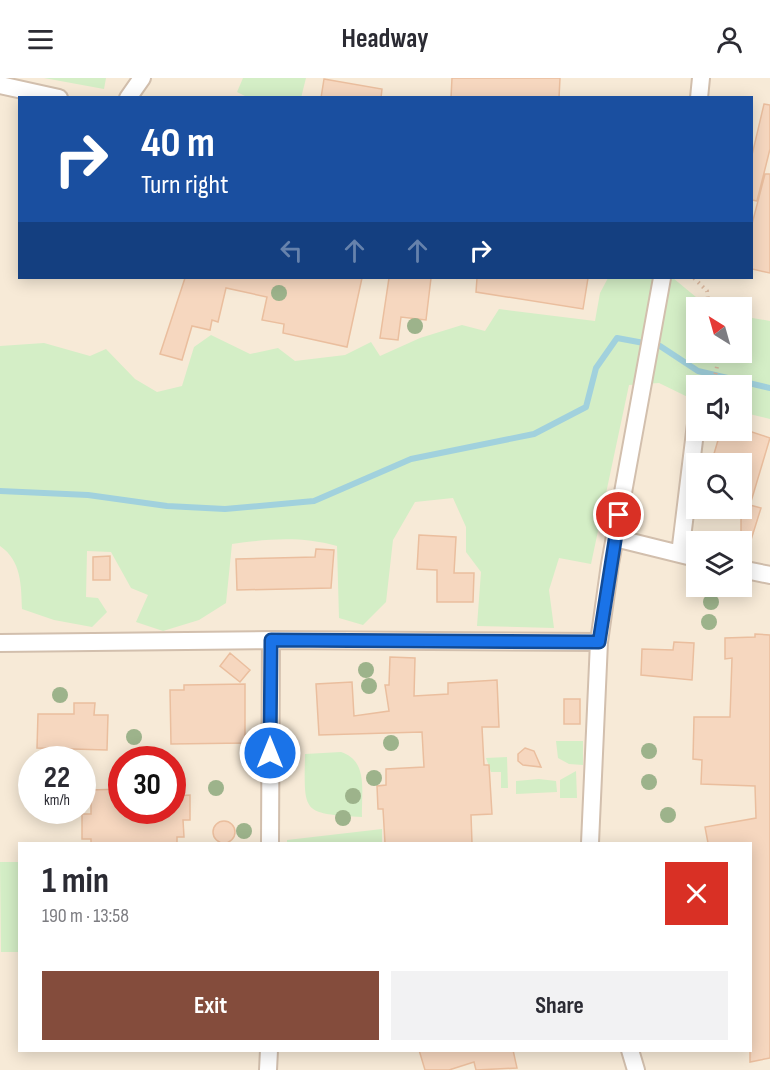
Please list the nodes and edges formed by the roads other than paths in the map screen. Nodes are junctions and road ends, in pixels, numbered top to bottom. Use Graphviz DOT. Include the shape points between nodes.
graph roads {
  1 [pos="142,78"];
  2 [pos="701,78"];
  3 [pos="0,85"];
  4 [pos="50,96"];
  5 [pos="129,96"];
  6 [pos="699,96"];
  7 [pos="662,279"];
  8 [pos="695,441"];
  9 [pos="690,531"];
  10 [pos="615,538"];
  11 [pos="686,556"];
  12 [pos="752,571"];
  13 [pos="770,575"];
  14 [pos="271,640"];
  15 [pos="599,642"];
  16 [pos="0,643"];
  17 [pos="270,842"];
  18 [pos="590,842"];
  19 [pos="268,1052"];
  20 [pos="631,1052"];
  21 [pos="268,1070"];
  22 [pos="636,1070"];
  1 -- 5 [label="street"];
  2 -- 6 [label="street"];
  3 -- 4 [label="street"];
  7 -- 10 [label="street"];
  8 -- 9 [label="street"];
  10 -- 11 [label="street"];
  10 -- 15 [label="street"];
  12 -- 13 [label="street"];
  14 -- 15 [label="street"];
  14 -- 16 [label="street"];
  14 -- 17 [label="street"];
  15 -- 18 [label="street"];
  19 -- 21 [label="street"];
  20 -- 22 [label="street"];
}
